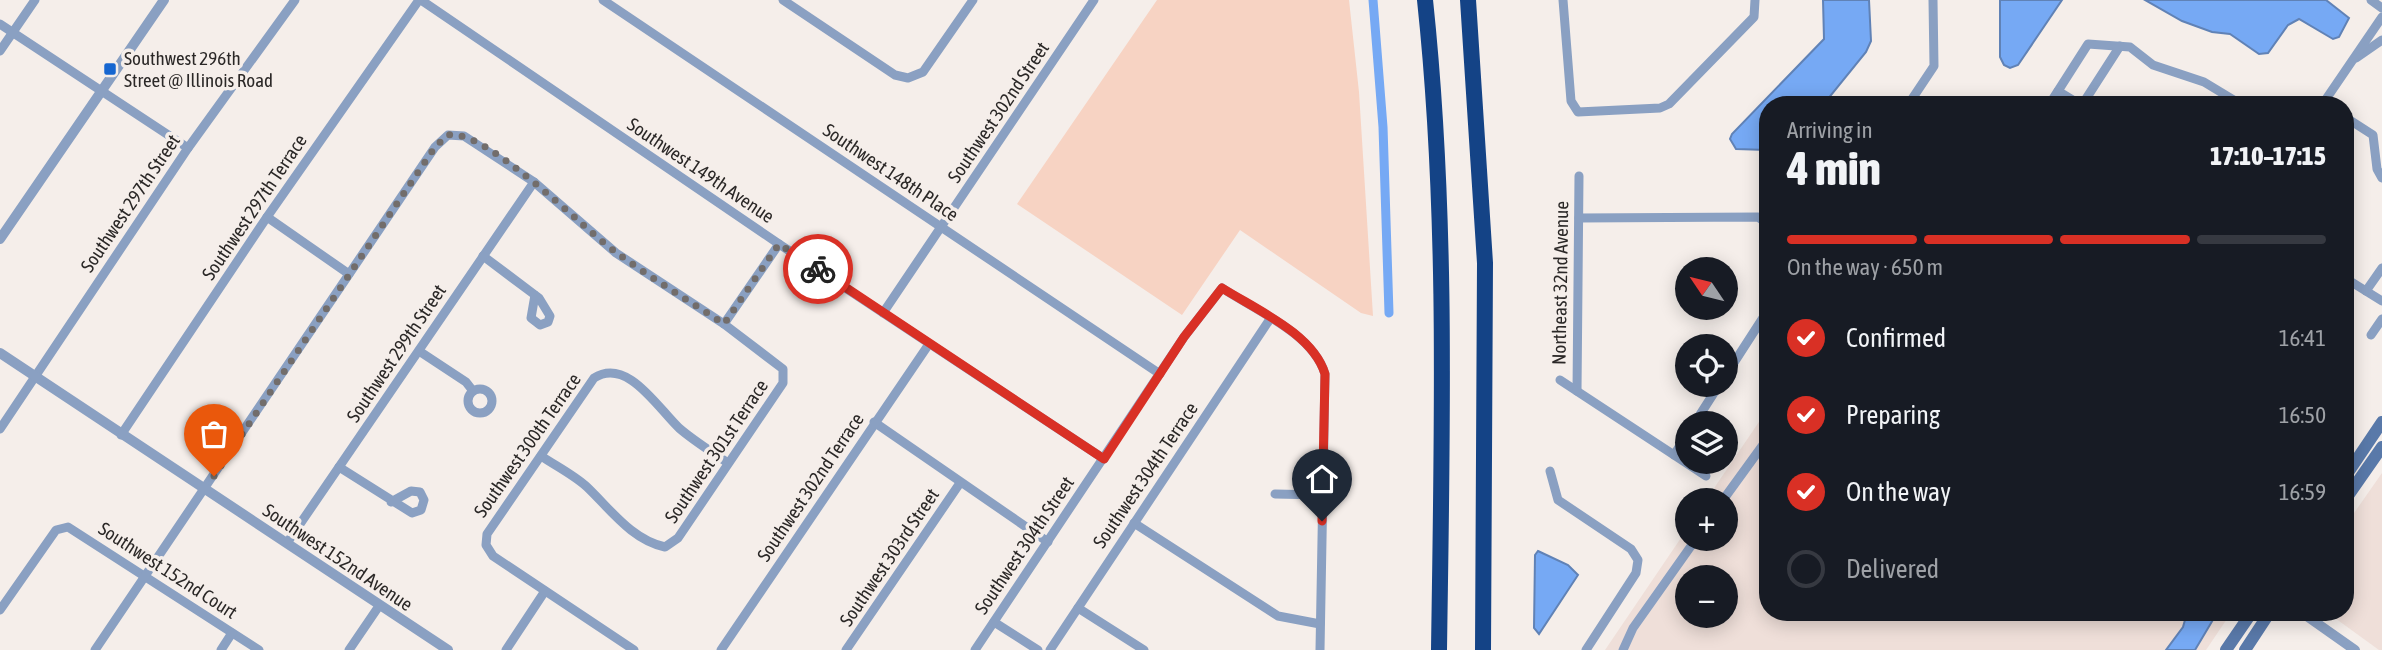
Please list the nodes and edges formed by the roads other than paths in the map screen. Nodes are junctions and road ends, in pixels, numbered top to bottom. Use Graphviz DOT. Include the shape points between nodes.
graph roads {
  1 [pos="35,0"];
  2 [pos="164,0"];
  3 [pos="295,0"];
  4 [pos="420,0"];
  5 [pos="603,0"];
  6 [pos="783,0"];
  7 [pos="1094,0"];
  8 [pos="1425,0"];
  9 [pos="1468,0"];
  10 [pos="1563,0"];
  11 [pos="1755,0"];
  12 [pos="1933,0"];
  13 [pos="2371,0"];
  14 [pos="971,1"];
  15 [pos="2382,8"];
  16 [pos="2382,17"];
  17 [pos="0,24"];
  18 [pos="12,33"];
  19 [pos="2382,40"];
  20 [pos="2120,46"];
  21 [pos="0,51"];
  22 [pos="2355,59"];
  23 [pos="102,91"];
  24 [pos="2058,91"];
  25 [pos="1914,96"];
  26 [pos="2055,96"];
  27 [pos="2066,96"];
  28 [pos="2087,96"];
  29 [pos="2229,96"];
  30 [pos="2331,96"];
  31 [pos="2354,123"];
  32 [pos="188,148"];
  33 [pos="1579,176"];
  34 [pos="2382,178"];
  35 [pos="534,182"];
  36 [pos="267,217"];
  37 [pos="1579,218"];
  38 [pos="1759,219"];
  39 [pos="942,228"];
  40 [pos="0,239"];
  41 [pos="779,244"];
  42 [pos="483,256"];
  43 [pos="2382,268"];
  44 [pos="349,274"];
  45 [pos="2354,284"];
  46 [pos="2366,291"];
  47 [pos="535,295"];
  48 [pos="2382,301"];
  49 [pos="883,313"];
  50 [pos="1270,319"];
  51 [pos="2382,319"];
  52 [pos="724,324"];
  53 [pos="1759,324"];
  54 [pos="2371,335"];
  55 [pos="929,344"];
  56 [pos="419,351"];
  57 [pos="0,353"];
  58 [pos="1738,356"];
  59 [pos="1160,374"];
  60 [pos="35,377"];
  61 [pos="1560,380"];
  62 [pos="473,391"];
  63 [pos="1577,391"];
  64 [pos="874,422"];
  65 [pos="2382,422"];
  66 [pos="0,429"];
  67 [pos="121,435"];
  68 [pos="2382,447"];
  69 [pos="1759,450"];
  70 [pos="1674,455"];
  71 [pos="541,456"];
  72 [pos="1104,459"];
  73 [pos="729,463"];
  74 [pos="2354,464"];
  75 [pos="339,467"];
  76 [pos="1550,471"];
  77 [pos="1706,476"];
  78 [pos="960,483"];
  79 [pos="2354,487"];
  80 [pos="1732,488"];
  81 [pos="204,490"];
  82 [pos="1275,494"];
  83 [pos="1322,495"];
  84 [pos="391,502"];
  85 [pos="1134,523"];
  86 [pos="1048,542"];
  87 [pos="286,543"];
  88 [pos="1688,551"];
  89 [pos="145,575"];
  90 [pos="545,591"];
  91 [pos="379,606"];
  92 [pos="1078,608"];
  93 [pos="0,610"];
  94 [pos="2246,621"];
  95 [pos="2264,621"];
  96 [pos="2314,621"];
  97 [pos="994,622"];
  98 [pos="1320,624"];
  99 [pos="232,633"];
  100 [pos="95,650"];
  101 [pos="221,650"];
  102 [pos="259,650"];
  103 [pos="349,650"];
  104 [pos="447,650"];
  105 [pos="506,650"];
  106 [pos="634,650"];
  107 [pos="722,650"];
  108 [pos="846,650"];
  109 [pos="975,650"];
  110 [pos="1038,650"];
  111 [pos="1050,650"];
  112 [pos="1144,650"];
  113 [pos="1320,650"];
  114 [pos="1438,650"];
  115 [pos="1483,650"];
  116 [pos="1586,650"];
  117 [pos="1623,650"];
  118 [pos="2226,650"];
  119 [pos="2245,650"];
  120 [pos="2355,650"];
  1 -- 18 [label="street"];
  2 -- 23 [label="street"];
  3 -- 32 [label="street, Southwest 297th Street"];
  4 -- 36 [label="street, Southwest 297th Terrace"];
  4 -- 41 [label="street, Southwest 149th Avenue"];
  5 -- 39 [label="street, Southwest 148th Place"];
  6 -- 14 [label="street" via="895,75 908,78 923,72"];
  7 -- 39 [label="street, Southwest 302nd Street"];
  8 -- 114 [label="highway" via="1443,274"];
  9 -- 115 [label="highway" via="1485,263"];
  10 -- 11 [label="street" via="1574,109 1578,112 1669,104 1754,17"];
  12 -- 25 [label="street" via="1934,66"];
  13 -- 15 [label="street"];
  16 -- 22 [label="street"];
  17 -- 18 [label="street"];
  18 -- 21 [label="street"];
  18 -- 23 [label="street"];
  19 -- 22 [label="street"];
  20 -- 24 [label="street" via="2088,44"];
  20 -- 28 [label="street"];
  20 -- 29 [label="street" via="2130,47 2153,65"];
  22 -- 30 [label="street"];
  23 -- 32 [label="street"];
  23 -- 40 [label="street"];
  24 -- 26 [label="street"];
  24 -- 27 [label="street"];
  31 -- 34 [label="street" via="2373,135"];
  32 -- 60 [label="street, Southwest 297th Street"];
  33 -- 37 [label="street, Northeast 32nd Avenue"];
  35 -- 42 [label="street, Southwest 299th Street"];
  35 -- 44 [label="street" via="464,136 442,139"];
  35 -- 52 [label="street" via="616,253"];
  36 -- 44 [label="street"];
  36 -- 67 [label="street, Southwest 297th Terrace"];
  37 -- 38 [label="street"];
  37 -- 63 [label="street, Northeast 32nd Avenue"];
  39 -- 49 [label="street, Southwest 302nd Street"];
  39 -- 59 [label="street, Southwest 148th Place"];
  41 -- 49 [label="street, Southwest 149th Avenue"];
  41 -- 52 [label="street"];
  42 -- 47 [label="street"];
  42 -- 56 [label="street, Southwest 299th Street"];
  43 -- 46 [label="street"];
  44 -- 81 [label="street"];
  45 -- 46 [label="street"];
  46 -- 48 [label="street"];
  49 -- 55 [label="street, Southwest 149th Avenue"];
  50 -- 59 [label="street, Southwest 304th Street" via="1222,288"];
  50 -- 83 [label="street" via="1307,342 1325,374"];
  50 -- 85 [label="street, Southwest 304th Terrace"];
  51 -- 54 [label="street"];
  52 -- 73 [label="street, Southwest 301st Terrace" via="783,369 783,383"];
  53 -- 58 [label="street"];
  55 -- 64 [label="street, Southwest 302nd Terrace"];
  55 -- 72 [label="street, Southwest 149th Avenue"];
  56 -- 62 [label="street"];
  56 -- 75 [label="street, Southwest 299th Street"];
  57 -- 60 [label="street, Southwest 152nd Avenue"];
  59 -- 72 [label="street, Southwest 304th Street"];
  60 -- 66 [label="street, Southwest 297th Street"];
  60 -- 67 [label="street, Southwest 152nd Avenue"];
  61 -- 63 [label="street, Northeast 32nd Avenue"];
  63 -- 70 [label="street, Northeast 32nd Avenue"];
  64 -- 78 [label="street"];
  64 -- 107 [label="street, Southwest 302nd Terrace"];
  65 -- 74 [label="main road"];
  67 -- 81 [label="street, Southwest 152nd Avenue"];
  68 -- 79 [label="main road"];
  69 -- 80 [label="street"];
  70 -- 77 [label="street, Northeast 32nd Avenue"];
  71 -- 73 [label="street, Southwest 301st Terrace" via="586,486 612,514 651,544 665,547 678,538"];
  71 -- 73 [label="street, Southwest 300th Terrace" via="594,378 606,371 633,382 681,430"];
  71 -- 90 [label="street, Southwest 300th Terrace" via="487,534 486,545 493,556"];
  72 -- 86 [label="street, Southwest 304th Street"];
  75 -- 84 [label="street"];
  75 -- 87 [label="street, Southwest 299th Street"];
  76 -- 116 [label="street" via="1558,500 1631,550 1639,563"];
  78 -- 86 [label="street"];
  78 -- 108 [label="street, Southwest 303rd Street"];
  81 -- 87 [label="street, Southwest 152nd Avenue"];
  81 -- 89 [label="street"];
  82 -- 83 [label="street"];
  83 -- 98 [label="street"];
  85 -- 92 [label="street, Southwest 304th Terrace"];
  85 -- 98 [label="street" via="1278,616"];
  86 -- 97 [label="street, Southwest 304th Street"];
  87 -- 91 [label="street, Southwest 152nd Avenue"];
  88 -- 117 [label="street" via="1633,628"];
  89 -- 93 [label="street, Southwest 152nd Court" via="68,527 56,530"];
  89 -- 99 [label="street, Southwest 152nd Court"];
  89 -- 100 [label="street"];
  90 -- 105 [label="street"];
  90 -- 106 [label="street"];
  91 -- 103 [label="street"];
  91 -- 104 [label="street, Southwest 152nd Avenue"];
  92 -- 111 [label="street, Southwest 304th Terrace"];
  92 -- 112 [label="street"];
  94 -- 118 [label="main road"];
  95 -- 119 [label="main road"];
  96 -- 120 [label="street"];
  97 -- 109 [label="street, Southwest 304th Street"];
  97 -- 110 [label="street"];
  98 -- 113 [label="street"];
  99 -- 101 [label="street"];
  99 -- 102 [label="street, Southwest 152nd Court"];
}
